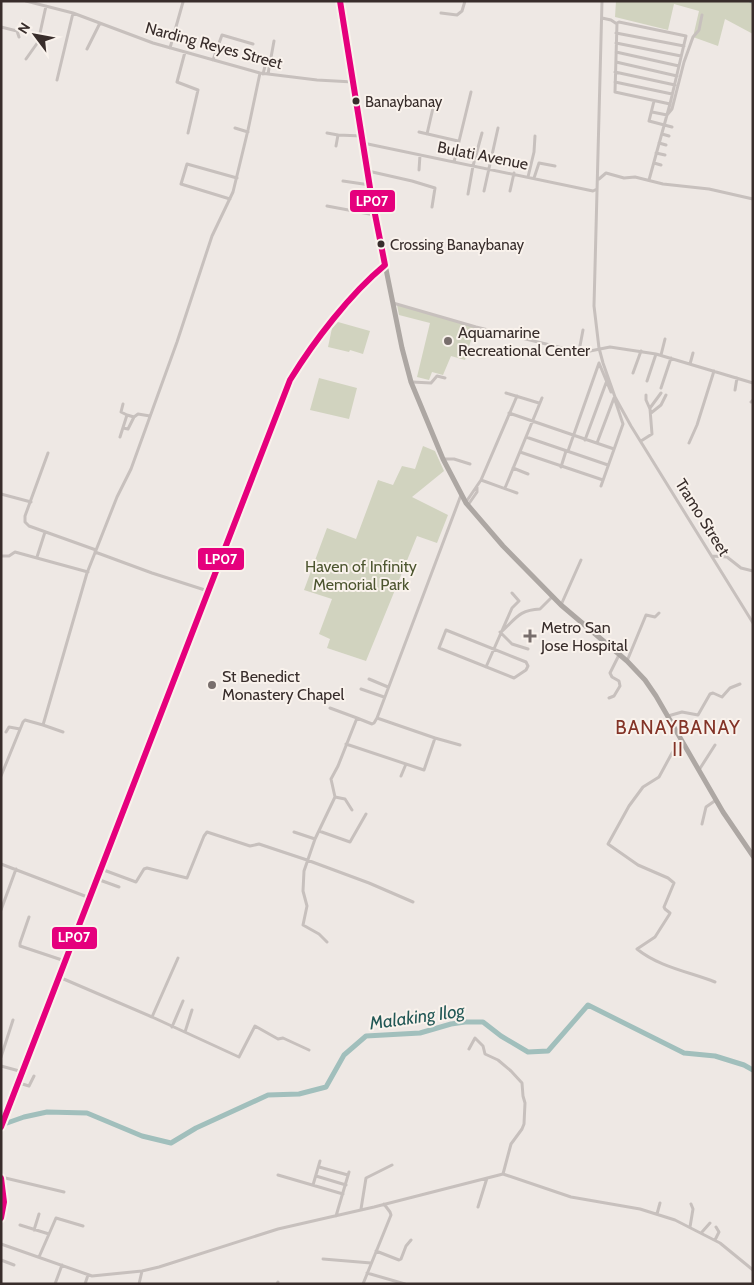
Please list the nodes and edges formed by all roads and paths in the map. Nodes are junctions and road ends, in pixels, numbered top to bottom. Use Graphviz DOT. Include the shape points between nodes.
graph roads {
  1 [pos="26,1"];
  2 [pos="340,1"];
  3 [pos="465,1"];
  4 [pos="602,1"];
  5 [pos="183,2"];
  6 [pos="46,6"];
  7 [pos="441,12"];
  8 [pos="73,13"];
  9 [pos="702,15"];
  10 [pos="602,18"];
  11 [pos="100,23"];
  12 [pos="617,24"];
  13 [pos="1,27"];
  14 [pos="616,33"];
  15 [pos="19,37"];
  16 [pos="274,41"];
  17 [pos="616,43"];
  18 [pos="253,44"];
  19 [pos="684,46"];
  20 [pos="170,48"];
  21 [pos="87,49"];
  22 [pos="185,52"];
  23 [pos="616,52"];
  24 [pos="681,56"];
  25 [pos="26,60"];
  26 [pos="213,60"];
  27 [pos="616,62"];
  28 [pos="679,66"];
  29 [pos="615,72"];
  30 [pos="264,74"];
  31 [pos="677,76"];
  32 [pos="57,80"];
  33 [pos="353,82"];
  34 [pos="615,82"];
  35 [pos="675,85"];
  36 [pos="471,92"];
  37 [pos="672,94"];
  38 [pos="654,101"];
  39 [pos="670,104"];
  40 [pos="433,108"];
  41 [pos="652,112"];
  42 [pos="667,115"];
  43 [pos="664,124"];
  44 [pos="672,126"];
  45 [pos="235,128"];
  46 [pos="498,128"];
  47 [pos="248,132"];
  48 [pos="419,132"];
  49 [pos="188,133"];
  50 [pos="482,133"];
  51 [pos="327,134"];
  52 [pos="427,134"];
  53 [pos="662,134"];
  54 [pos="338,135"];
  55 [pos="362,136"];
  56 [pos="535,136"];
  57 [pos="668,136"];
  58 [pos="458,141"];
  59 [pos="363,143"];
  60 [pos="659,144"];
  61 [pos="666,145"];
  62 [pos="336,146"];
  63 [pos="656,153"];
  64 [pos="420,155"];
  65 [pos="664,155"];
  66 [pos="454,162"];
  67 [pos="654,163"];
  68 [pos="661,165"];
  69 [pos="473,166"];
  70 [pos="556,166"];
  71 [pos="489,169"];
  72 [pos="419,170"];
  73 [pos="368,171"];
  74 [pos="514,173"];
  75 [pos="528,176"];
  76 [pos="236,178"];
  77 [pos="534,178"];
  78 [pos="598,179"];
  79 [pos="649,180"];
  80 [pos="343,181"];
  81 [pos="370,185"];
  82 [pos="598,188"];
  83 [pos="484,191"];
  84 [pos="510,191"];
  85 [pos="468,194"];
  86 [pos="230,199"];
  87 [pos="753,199"];
  88 [pos="327,206"];
  89 [pos="432,207"];
  90 [pos="375,215"];
  91 [pos="385,264"];
  92 [pos="393,303"];
  93 [pos="583,330"];
  94 [pos="665,340"];
  95 [pos="599,348"];
  96 [pos="641,351"];
  97 [pos="578,352"];
  98 [pos="693,353"];
  99 [pos="656,354"];
  100 [pos="661,355"];
  101 [pos="671,358"];
  102 [pos="690,364"];
  103 [pos="714,371"];
  104 [pos="633,373"];
  105 [pos="445,378"];
  106 [pos="737,378"];
  107 [pos="647,381"];
  108 [pos="411,382"];
  109 [pos="607,382"];
  110 [pos="752,383"];
  111 [pos="735,390"];
  112 [pos="506,393"];
  113 [pos="646,395"];
  114 [pos="666,395"];
  115 [pos="517,396"];
  116 [pos="542,398"];
  117 [pos="614,398"];
  118 [pos="123,404"];
  119 [pos="539,404"];
  120 [pos="650,411"];
  121 [pos="509,413"];
  122 [pos="127,415"];
  123 [pos="150,416"];
  124 [pos="134,417"];
  125 [pos="532,422"];
  126 [pos="123,428"];
  127 [pos="573,435"];
  128 [pos="120,437"];
  129 [pos="526,437"];
  130 [pos="585,440"];
  131 [pos="641,441"];
  132 [pos="689,443"];
  133 [pos="597,444"];
  134 [pos="614,449"];
  135 [pos="567,451"];
  136 [pos="520,452"];
  137 [pos="48,453"];
  138 [pos="443,459"];
  139 [pos="470,464"];
  140 [pos="608,465"];
  141 [pos="561,467"];
  142 [pos="513,468"];
  143 [pos="528,474"];
  144 [pos="481,480"];
  145 [pos="603,480"];
  146 [pos="601,486"];
  147 [pos="504,488"];
  148 [pos="517,492"];
  149 [pos="1,494"];
  150 [pos="460,495"];
  151 [pos="31,502"];
  152 [pos="467,504"];
  153 [pos="45,532"];
  154 [pos="96,551"];
  155 [pos="1,556"];
  156 [pos="712,556"];
  157 [pos="38,557"];
  158 [pos="581,560"];
  159 [pos="753,571"];
  160 [pos="88,572"];
  161 [pos="208,590"];
  162 [pos="512,593"];
  163 [pos="552,597"];
  164 [pos="560,605"];
  165 [pos="659,613"];
  166 [pos="753,622"];
  167 [pos="500,632"];
  168 [pos="493,648"];
  169 [pos="528,649"];
  170 [pos="619,654"];
  171 [pos="627,662"];
  172 [pos="486,667"];
  173 [pos="369,679"];
  174 [pos="740,684"];
  175 [pos="388,687"];
  176 [pos="361,689"];
  177 [pos="384,697"];
  178 [pos="609,698"];
  179 [pos="330,708"];
  180 [pos="668,716"];
  181 [pos="356,718"];
  182 [pos="377,718"];
  183 [pos="43,726"];
  184 [pos="20,730"];
  185 [pos="6,732"];
  186 [pos="63,732"];
  187 [pos="435,738"];
  188 [pos="682,740"];
  189 [pos="346,744"];
  190 [pos="460,745"];
  191 [pos="715,745"];
  192 [pos="1,758"];
  193 [pos="7,761"];
  194 [pos="406,764"];
  195 [pos="699,770"];
  196 [pos="1,776"];
  197 [pos="401,776"];
  198 [pos="335,796"];
  199 [pos="716,800"];
  200 [pos="352,810"];
  201 [pos="366,814"];
  202 [pos="702,824"];
  203 [pos="294,832"];
  204 [pos="319,832"];
  205 [pos="315,839"];
  206 [pos="753,856"];
  207 [pos="307,860"];
  208 [pos="1,864"];
  209 [pos="16,869"];
  210 [pos="100,869"];
  211 [pos="97,879"];
  212 [pos="119,888"];
  213 [pos="90,898"];
  214 [pos="413,902"];
  215 [pos="1,910"];
  216 [pos="29,916"];
  217 [pos="327,942"];
  218 [pos="178,958"];
  219 [pos="65,961"];
  220 [pos="59,977"];
  221 [pos="716,982"];
  222 [pos="183,1001"];
  223 [pos="192,1010"];
  224 [pos="152,1017"];
  225 [pos="13,1020"];
  226 [pos="172,1026"];
  227 [pos="185,1032"];
  228 [pos="309,1050"];
  229 [pos="469,1050"];
  230 [pos="1,1058"];
  231 [pos="1,1066"];
  232 [pos="22,1072"];
  233 [pos="34,1076"];
  234 [pos="19,1083"];
  235 [pos="1,1128"];
  236 [pos="320,1161"];
  237 [pos="392,1165"];
  238 [pos="319,1166"];
  239 [pos="504,1174"];
  240 [pos="278,1175"];
  241 [pos="1,1176"];
  242 [pos="316,1176"];
  243 [pos="487,1177"];
  244 [pos="313,1185"];
  245 [pos="346,1185"];
  246 [pos="64,1192"];
  247 [pos="343,1194"];
  248 [pos="660,1203"];
  249 [pos="384,1204"];
  250 [pos="691,1204"];
  251 [pos="478,1206"];
  252 [pos="361,1209"];
  253 [pos="39,1214"];
  254 [pos="657,1214"];
  255 [pos="336,1216"];
  256 [pos="1,1220"];
  257 [pos="710,1223"];
  258 [pos="20,1225"];
  259 [pos="83,1226"];
  260 [pos="690,1227"];
  261 [pos="716,1227"];
  262 [pos="34,1230"];
  263 [pos="702,1232"];
  264 [pos="49,1234"];
  265 [pos="411,1240"];
  266 [pos="716,1240"];
  267 [pos="1,1244"];
  268 [pos="376,1251"];
  269 [pos="39,1258"];
  270 [pos="324,1259"];
  271 [pos="1,1260"];
  272 [pos="371,1263"];
  273 [pos="14,1265"];
  274 [pos="62,1265"];
  275 [pos="753,1270"];
  276 [pos="142,1271"];
  277 [pos="367,1273"];
  278 [pos="88,1275"];
  279 [pos="55,1284"];
  280 [pos="85,1284"];
  281 [pos="139,1284"];
  282 [pos="363,1284"];
  283 [pos="405,1284"];
  1 -- 6 [label="street, Narding Reyes Street"];
  2 -- 33 [label="highway"];
  3 -- 7 [label="street" via="456,15"];
  4 -- 10 [label="street, Tramo Street"];
  5 -- 20 [label="street"];
  6 -- 8 [label="street, Narding Reyes Street"];
  6 -- 25 [label="street" via="38,42"];
  8 -- 11 [label="street, Narding Reyes Street"];
  8 -- 32 [label="street"];
  9 -- 42 [label="street" via="699,30 684,62 672,109"];
  10 -- 12 [label="street"];
  10 -- 78 [label="street, Tramo Street"];
  11 -- 20 [label="street, Narding Reyes Street"];
  11 -- 21 [label="street"];
  12 -- 14 [label="street"];
  12 -- 19 [label="street" via="686,36"];
  13 -- 15 [label="street" via="17,31"];
  14 -- 17 [label="street"];
  14 -- 19 [label="street"];
  16 -- 30 [label="street"];
  17 -- 23 [label="street"];
  17 -- 24 [label="street"];
  18 -- 26 [label="street" via="222,35"];
  19 -- 24 [label="street"];
  20 -- 22 [label="street, Narding Reyes Street"];
  22 -- 26 [label="street, Narding Reyes Street"];
  22 -- 49 [label="street" via="177,82 198,90"];
  23 -- 27 [label="street"];
  23 -- 28 [label="street"];
  24 -- 28 [label="street"];
  26 -- 30 [label="street, Narding Reyes Street"];
  27 -- 29 [label="street"];
  27 -- 31 [label="street"];
  28 -- 31 [label="street"];
  29 -- 34 [label="street"];
  29 -- 35 [label="street"];
  30 -- 33 [label="street, Narding Reyes Street"];
  30 -- 47 [label="street"];
  31 -- 35 [label="street"];
  33 -- 55 [label="highway"];
  34 -- 37 [label="street"];
  34 -- 38 [label="street" via="614,92"];
  35 -- 37 [label="street"];
  36 -- 58 [label="street"];
  37 -- 39 [label="street"];
  38 -- 39 [label="street"];
  38 -- 41 [label="street"];
  39 -- 42 [label="street"];
  40 -- 52 [label="street"];
  41 -- 42 [label="street"];
  41 -- 43 [label="street" via="649,120"];
  42 -- 43 [label="street"];
  43 -- 44 [label="street"];
  43 -- 53 [label="street"];
  45 -- 47 [label="street"];
  46 -- 71 [label="street"];
  47 -- 76 [label="street"];
  48 -- 52 [label="street"];
  50 -- 69 [label="street"];
  51 -- 54 [label="street"];
  52 -- 58 [label="street"];
  53 -- 57 [label="street"];
  53 -- 60 [label="street"];
  54 -- 55 [label="street"];
  54 -- 62 [label="street"];
  55 -- 59 [label="highway"];
  56 -- 75 [label="street"];
  58 -- 66 [label="street"];
  59 -- 64 [label="street, Bulati Avenue"];
  59 -- 73 [label="highway"];
  60 -- 61 [label="street"];
  60 -- 63 [label="street"];
  63 -- 65 [label="street"];
  63 -- 67 [label="street"];
  64 -- 66 [label="street, Bulati Avenue"];
  64 -- 72 [label="street"];
  66 -- 69 [label="street, Bulati Avenue"];
  67 -- 68 [label="street"];
  67 -- 79 [label="street"];
  69 -- 71 [label="street, Bulati Avenue"];
  69 -- 85 [label="street"];
  70 -- 77 [label="street" via="539,163"];
  71 -- 74 [label="street, Bulati Avenue"];
  71 -- 83 [label="street"];
  73 -- 81 [label="highway"];
  73 -- 89 [label="street" via="436,188"];
  74 -- 75 [label="street, Bulati Avenue"];
  74 -- 84 [label="street"];
  75 -- 77 [label="street, Bulati Avenue"];
  76 -- 86 [label="street"];
  76 -- 86 [label="street" via="187,164 180,184"];
  77 -- 82 [label="street, Bulati Avenue" via="593,191"];
  78 -- 79 [label="street" via="606,173"];
  78 -- 82 [label="street, Tramo Street"];
  79 -- 87 [label="street"];
  80 -- 81 [label="street"];
  81 -- 90 [label="highway"];
  82 -- 95 [label="street, Tramo Street" via="594,306"];
  86 -- 123 [label="street" via="212,236"];
  88 -- 90 [label="street"];
  90 -- 91 [label="highway"];
  91 -- 92 [label="highway"];
  91 -- 161 [label="main road" via="367,280 307,353 290,380"];
  92 -- 97 [label="street"];
  92 -- 108 [label="highway"];
  93 -- 97 [label="street"];
  94 -- 100 [label="street"];
  95 -- 96 [label="street"];
  95 -- 97 [label="street"];
  95 -- 131 [label="street, Tramo Street" via="615,397"];
  96 -- 99 [label="street"];
  96 -- 104 [label="street"];
  98 -- 102 [label="street"];
  99 -- 100 [label="street"];
  99 -- 107 [label="street"];
  100 -- 101 [label="street"];
  101 -- 102 [label="street"];
  101 -- 120 [label="street"];
  102 -- 103 [label="street"];
  103 -- 106 [label="street"];
  103 -- 132 [label="street"];
  105 -- 108 [label="street" via="437,376 431,383"];
  106 -- 110 [label="street"];
  106 -- 111 [label="street"];
  108 -- 138 [label="highway"];
  109 -- 117 [label="street"];
  109 -- 127 [label="street" via="599,363"];
  109 -- 130 [label="street"];
  112 -- 115 [label="street"];
  113 -- 120 [label="street"];
  114 -- 120 [label="street" via="661,405"];
  115 -- 119 [label="street"];
  115 -- 121 [label="street"];
  116 -- 119 [label="street"];
  117 -- 133 [label="street"];
  117 -- 134 [label="street" via="623,424"];
  118 -- 122 [label="street" via="121,412"];
  119 -- 125 [label="street"];
  120 -- 131 [label="street" via="652,434"];
  121 -- 125 [label="street"];
  121 -- 144 [label="street"];
  122 -- 124 [label="street"];
  122 -- 126 [label="street"];
  123 -- 124 [label="street"];
  123 -- 154 [label="street"];
  124 -- 126 [label="street" via="128,429"];
  125 -- 127 [label="street"];
  125 -- 129 [label="street"];
  126 -- 128 [label="street"];
  127 -- 130 [label="street"];
  127 -- 135 [label="street"];
  129 -- 135 [label="street"];
  129 -- 136 [label="street"];
  130 -- 133 [label="street"];
  131 -- 156 [label="street, Tramo Street"];
  133 -- 134 [label="street"];
  134 -- 140 [label="street"];
  135 -- 140 [label="street"];
  135 -- 141 [label="street"];
  136 -- 141 [label="street"];
  136 -- 142 [label="street"];
  137 -- 151 [label="street"];
  138 -- 139 [label="street"];
  138 -- 150 [label="highway"];
  140 -- 145 [label="street"];
  141 -- 145 [label="street"];
  142 -- 143 [label="street"];
  142 -- 147 [label="street"];
  144 -- 147 [label="street"];
  144 -- 152 [label="street"];
  145 -- 146 [label="street"];
  147 -- 148 [label="street"];
  149 -- 151 [label="street"];
  150 -- 152 [label="highway"];
  150 -- 175 [label="street"];
  151 -- 153 [label="street" via="25,522"];
  152 -- 163 [label="highway"];
  153 -- 154 [label="street"];
  153 -- 157 [label="street"];
  154 -- 160 [label="street"];
  154 -- 161 [label="street"];
  155 -- 157 [label="street" via="16,552"];
  156 -- 159 [label="street" via="727,557 741,568"];
  156 -- 166 [label="street, Tramo Street"];
  157 -- 160 [label="street"];
  158 -- 164 [label="street"];
  160 -- 183 [label="street"];
  161 -- 210 [label="main road"];
  162 -- 167 [label="street" via="519,601"];
  163 -- 164 [label="highway"];
  163 -- 167 [label="street" via="540,609 528,609 522,613"];
  164 -- 170 [label="highway"];
  165 -- 171 [label="street" via="655,617 646,615"];
  167 -- 168 [label="street"];
  167 -- 169 [label="street" via="512,644"];
  168 -- 172 [label="street"];
  168 -- 172 [label="street" via="526,662 528,666 515,678"];
  168 -- 172 [label="street" via="446,630 440,648"];
  170 -- 171 [label="highway"];
  170 -- 178 [label="street" via="610,673 620,686"];
  171 -- 180 [label="highway" via="645,680"];
  173 -- 175 [label="street"];
  174 -- 180 [label="street" via="722,696 710,694 698,715 682,712"];
  175 -- 177 [label="street"];
  176 -- 177 [label="street"];
  177 -- 182 [label="street"];
  179 -- 181 [label="street"];
  180 -- 188 [label="highway"];
  181 -- 182 [label="street" via="372,724"];
  181 -- 189 [label="street"];
  182 -- 187 [label="street"];
  183 -- 184 [label="street" via="24,721"];
  183 -- 186 [label="street"];
  184 -- 185 [label="street" via="9,726"];
  184 -- 193 [label="street"];
  187 -- 190 [label="street"];
  187 -- 194 [label="street" via="424,770"];
  188 -- 195 [label="highway"];
  188 -- 221 [label="street" via="659,777 643,787 629,806 608,844 638,865 674,883 664,907 669,915 655,937 637,949 654,961"];
  189 -- 194 [label="street"];
  189 -- 198 [label="street" via="331,779"];
  191 -- 195 [label="street"];
  192 -- 193 [label="street"];
  193 -- 196 [label="street"];
  194 -- 197 [label="street"];
  195 -- 199 [label="highway"];
  198 -- 200 [label="street" via="345,798"];
  198 -- 204 [label="street"];
  199 -- 202 [label="street" via="706,806"];
  199 -- 206 [label="highway"];
  201 -- 204 [label="street" via="350,842"];
  203 -- 205 [label="street"];
  204 -- 205 [label="street"];
  205 -- 207 [label="street"];
  207 -- 210 [label="street" via="207,832 188,878 147,868 136,882"];
  207 -- 214 [label="street"];
  207 -- 217 [label="street" via="304,891 307,906 303,925"];
  208 -- 209 [label="street"];
  209 -- 213 [label="street"];
  209 -- 215 [label="street"];
  210 -- 211 [label="main road"];
  211 -- 212 [label="street"];
  211 -- 213 [label="main road"];
  213 -- 219 [label="main road"];
  216 -- 219 [label="street" via="20,946"];
  218 -- 224 [label="street"];
  219 -- 220 [label="main road"];
  220 -- 224 [label="street"];
  220 -- 232 [label="main road"];
  222 -- 226 [label="street"];
  223 -- 227 [label="street"];
  224 -- 226 [label="street"];
  225 -- 230 [label="street"];
  226 -- 227 [label="street"];
  227 -- 228 [label="street" via="239,1057 255,1026 278,1039"];
  229 -- 239 [label="street" via="475,1038 483,1046 485,1054 498,1060 522,1083 524,1124 512,1144"];
  231 -- 232 [label="street"];
  232 -- 234 [label="main road"];
  233 -- 234 [label="street" via="29,1086"];
  234 -- 235 [label="main road"];
  236 -- 238 [label="street"];
  237 -- 252 [label="street" via="366,1178"];
  238 -- 242 [label="street"];
  238 -- 245 [label="street" via="349,1173"];
  239 -- 243 [label="street"];
  239 -- 254 [label="street" via="571,1197"];
  240 -- 244 [label="street"];
  241 -- 246 [label="street"];
  241 -- 256 [label="main road" via="4,1202"];
  242 -- 244 [label="street"];
  242 -- 245 [label="street"];
  243 -- 249 [label="street"];
  243 -- 251 [label="street"];
  244 -- 247 [label="street"];
  245 -- 247 [label="street"];
  247 -- 255 [label="street"];
  248 -- 254 [label="street"];
  249 -- 252 [label="street"];
  249 -- 268 [label="street" via="391,1215"];
  250 -- 260 [label="street"];
  252 -- 255 [label="street"];
  253 -- 262 [label="street"];
  254 -- 260 [label="street"];
  255 -- 276 [label="street" via="278,1229"];
  257 -- 263 [label="street"];
  258 -- 262 [label="street"];
  259 -- 264 [label="street" via="57,1218"];
  260 -- 263 [label="street"];
  261 -- 266 [label="street" via="719,1232"];
  262 -- 264 [label="street"];
  263 -- 266 [label="street"];
  264 -- 269 [label="street"];
  265 -- 268 [label="street" via="399,1260"];
  266 -- 275 [label="street"];
  267 -- 269 [label="street"];
  268 -- 272 [label="street"];
  269 -- 274 [label="street"];
  270 -- 272 [label="street"];
  271 -- 273 [label="street"];
  272 -- 277 [label="street"];
  274 -- 278 [label="street"];
  274 -- 279 [label="street"];
  276 -- 278 [label="street" via="96,1277"];
  276 -- 281 [label="street"];
  277 -- 282 [label="street"];
  277 -- 283 [label="street"];
  278 -- 280 [label="street"];
}
